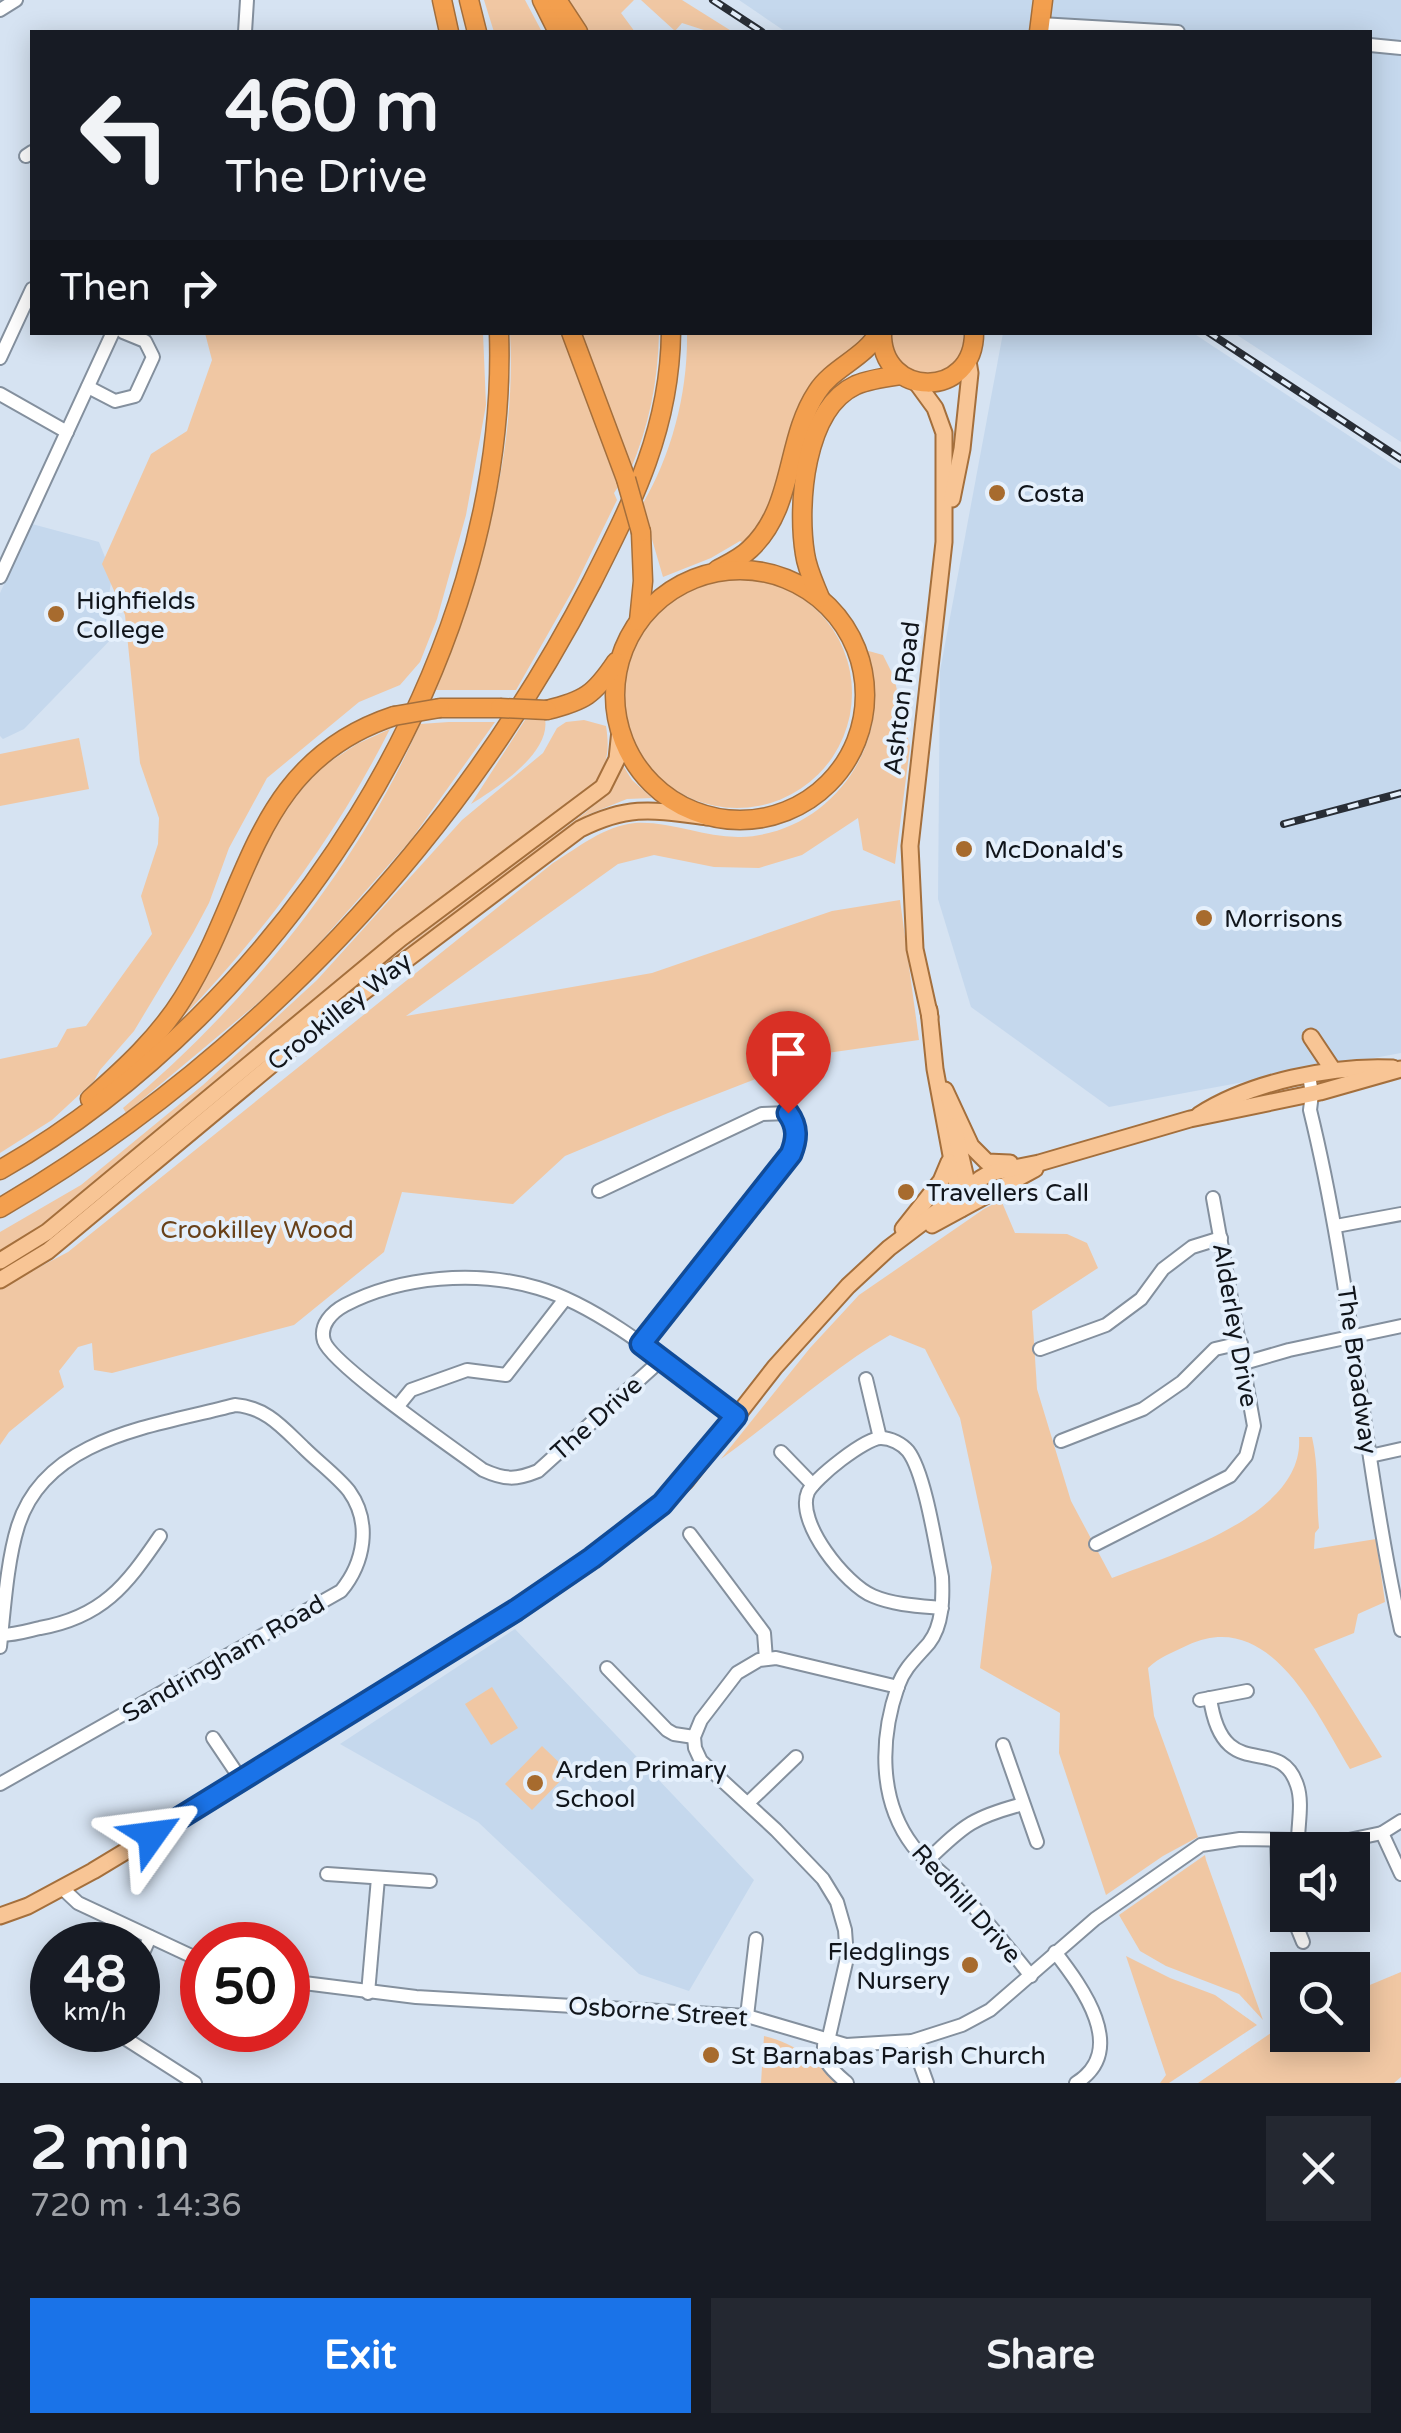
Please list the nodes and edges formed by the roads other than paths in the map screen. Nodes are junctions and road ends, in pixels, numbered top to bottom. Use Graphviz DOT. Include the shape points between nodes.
graph roads {
  1 [pos="16,0"];
  2 [pos="248,0"];
  3 [pos="442,0"];
  4 [pos="469,0"];
  5 [pos="542,0"];
  6 [pos="557,0"];
  7 [pos="1043,0"];
  8 [pos="0,10"];
  9 [pos="1040,28"];
  10 [pos="245,30"];
  11 [pos="449,30"];
  12 [pos="476,30"];
  13 [pos="557,30"];
  14 [pos="577,30"];
  15 [pos="1090,30"];
  16 [pos="1372,45"];
  17 [pos="1401,48"];
  18 [pos="30,293"];
  19 [pos="112,335"];
  20 [pos="131,335"];
  21 [pos="500,335"];
  22 [pos="572,335"];
  23 [pos="670,335"];
  24 [pos="879,335"];
  25 [pos="881,335"];
  26 [pos="973,335"];
  27 [pos="0,358"];
  28 [pos="968,361"];
  29 [pos="908,378"];
  30 [pos="88,387"];
  31 [pos="0,394"];
  32 [pos="67,432"];
  33 [pos="945,527"];
  34 [pos="717,570"];
  35 [pos="0,576"];
  36 [pos="820,599"];
  37 [pos="638,622"];
  38 [pos="622,654"];
  39 [pos="620,730"];
  40 [pos="707,817"];
  41 [pos="1311,1037"];
  42 [pos="935,1068"];
  43 [pos="1401,1069"];
  44 [pos="1333,1070"];
  45 [pos="1302,1077"];
  46 [pos="948,1097"];
  47 [pos="1307,1100"];
  48 [pos="1196,1118"];
  49 [pos="68,1126"];
  50 [pos="950,1161"];
  51 [pos="1046,1161"];
  52 [pos="0,1170"];
  53 [pos="599,1191"];
  54 [pos="1214,1198"];
  55 [pos="964,1199"];
  56 [pos="0,1208"];
  57 [pos="1401,1214"];
  58 [pos="1336,1226"];
  59 [pos="1221,1238"];
  60 [pos="889,1248"];
  61 [pos="0,1262"];
  62 [pos="0,1280"];
  63 [pos="565,1299"];
  64 [pos="1401,1326"];
  65 [pos="1353,1338"];
  66 [pos="1240,1343"];
  67 [pos="641,1344"];
  68 [pos="1040,1349"];
  69 [pos="660,1360"];
  70 [pos="1244,1364"];
  71 [pos="866,1379"];
  72 [pos="398,1406"];
  73 [pos="736,1416"];
  74 [pos="880,1438"];
  75 [pos="1061,1441"];
  76 [pos="1401,1450"];
  77 [pos="780,1452"];
  78 [pos="1370,1456"];
  79 [pos="813,1485"];
  80 [pos="690,1534"];
  81 [pos="160,1536"];
  82 [pos="1096,1544"];
  83 [pos="942,1608"];
  84 [pos="1401,1630"];
  85 [pos="1,1636"];
  86 [pos="0,1648"];
  87 [pos="766,1658"];
  88 [pos="608,1668"];
  89 [pos="898,1687"];
  90 [pos="1247,1692"];
  91 [pos="694,1737"];
  92 [pos="212,1738"];
  93 [pos="1003,1745"];
  94 [pos="796,1757"];
  95 [pos="242,1781"];
  96 [pos="0,1784"];
  97 [pos="748,1804"];
  98 [pos="1024,1804"];
  99 [pos="1401,1821"];
  100 [pos="1298,1832"];
  101 [pos="1382,1833"];
  102 [pos="1370,1836"];
  103 [pos="1270,1840"];
  104 [pos="1036,1842"];
  105 [pos="928,1860"];
  106 [pos="327,1874"];
  107 [pos="1401,1874"];
  108 [pos="378,1878"];
  109 [pos="430,1881"];
  110 [pos="62,1888"];
  111 [pos="0,1916"];
  112 [pos="117,1922"];
  113 [pos="1299,1932"];
  114 [pos="756,1939"];
  115 [pos="1303,1942"];
  116 [pos="1055,1952"];
  117 [pos="1031,1976"];
  118 [pos="310,1984"];
  119 [pos="368,1993"];
  120 [pos="747,2016"];
  121 [pos="827,2040"];
  122 [pos="912,2041"];
  123 [pos="146,2052"];
  124 [pos="195,2083"];
  125 [pos="848,2083"];
  126 [pos="927,2083"];
  127 [pos="1076,2083"];
  1 -- 8 [label="street"];
  2 -- 10 [label="street"];
  3 -- 11 [label="highway"];
  4 -- 12 [label="highway"];
  5 -- 13 [label="highway"];
  6 -- 14 [label="highway"];
  7 -- 9 [label="highway"];
  9 -- 15 [label="street"];
  16 -- 17 [label="street"];
  18 -- 27 [label="street"];
  19 -- 30 [label="street"];
  20 -- 30 [label="street" via="145,340 153,357 136,396 115,401"];
  21 -- 49 [label="highway" via="487,495 468,578 412,722 342,840 266,945 176,1041"];
  22 -- 37 [label="highway, bridge" via="641,532"];
  23 -- 56 [label="highway" via="664,411 616,536 508,726 454,803 292,985 211,1058 58,1174"];
  24 -- 34 [label="highway" via="819,388 771,521 750,549"];
  25 -- 29 [label="highway" via="884,352"];
  26 -- 28 [label="highway"];
  28 -- 29 [label="highway" via="944,380"];
  28 -- 33 [label="main road, Ashton Road" via="962,449"];
  29 -- 33 [label="main road, Ashton Road" via="935,408 944,433"];
  29 -- 36 [label="highway" via="855,385 838,398 814,436 802,524"];
  30 -- 32 [label="street"];
  31 -- 32 [label="street"];
  32 -- 35 [label="street"];
  33 -- 42 [label="main road, Ashton Road" via="910,846"];
  34 -- 36 [label="highway" via="770,573"];
  34 -- 37 [label="highway" via="678,586"];
  36 -- 40 [label="highway" via="853,640 865,684 865,707 847,760 817,793 787,810 746,821"];
  37 -- 38 [label="highway"];
  38 -- 39 [label="highway" via="615,702"];
  38 -- 49 [label="highway, bridge" via="580,702 546,710 440,708 394,716 354,732 295,778 252,850 184,997 158,1035"];
  39 -- 40 [label="highway" via="652,783"];
  39 -- 61 [label="main road, Crookilley Way" via="603,787 400,939 109,1183"];
  40 -- 62 [label="main road, Crookilley Way" via="640,808 580,829 317,1027 48,1251"];
  41 -- 44 [label="main road"];
  42 -- 46 [label="main road, Ashton Road"];
  42 -- 50 [label="main road, Ashton Road"];
  43 -- 44 [label="main road"];
  43 -- 47 [label="main road"];
  44 -- 45 [label="main road"];
  45 -- 47 [label="street, The Broadway"];
  45 -- 48 [label="main road" via="1232,1097"];
  46 -- 51 [label="main road, Ashton Road" via="971,1146 987,1162"];
  46 -- 55 [label="main road, Ashton Road"];
  47 -- 48 [label="main road"];
  47 -- 58 [label="street, The Broadway"];
  48 -- 51 [label="main road"];
  49 -- 52 [label="highway"];
  50 -- 55 [label="main road, Ashton Road"];
  50 -- 60 [label="main road"];
  51 -- 55 [label="main road" via="990,1173"];
  53 -- 67 [label="street" via="762,1114 788,1113 795,1122 791,1154"];
  54 -- 59 [label="street, Alderley Drive"];
  55 -- 60 [label="main road"];
  57 -- 58 [label="street"];
  58 -- 65 [label="street, The Broadway"];
  59 -- 66 [label="street, Alderley Drive"];
  59 -- 68 [label="street" via="1192,1246 1106,1324"];
  60 -- 73 [label="main road" via="818,1317"];
  63 -- 67 [label="street"];
  63 -- 72 [label="street" via="506,1374 467,1370 411,1390"];
  63 -- 72 [label="street, The Drive" via="508,1282 410,1282 333,1311 322,1338 329,1350"];
  64 -- 65 [label="street"];
  65 -- 70 [label="street"];
  65 -- 78 [label="street, The Broadway"];
  66 -- 70 [label="street, Alderley Drive"];
  66 -- 75 [label="street" via="1215,1349 1144,1409"];
  67 -- 69 [label="street"];
  69 -- 72 [label="street, The Drive" via="538,1471 517,1480 484,1470"];
  69 -- 73 [label="street, The Drive"];
  70 -- 82 [label="street, Alderley Drive" via="1254,1426 1246,1456 1230,1476"];
  71 -- 74 [label="street"];
  73 -- 95 [label="main road" via="648,1516 538,1595"];
  74 -- 79 [label="street"];
  74 -- 83 [label="street" via="900,1444 916,1464 942,1577"];
  76 -- 78 [label="street"];
  77 -- 79 [label="street"];
  78 -- 84 [label="street, The Broadway"];
  79 -- 83 [label="street" via="806,1501 812,1531 862,1590"];
  80 -- 87 [label="street" via="764,1632"];
  81 -- 85 [label="street" via="131,1579 99,1607 59,1625"];
  83 -- 89 [label="street, Redhill Drive" via="932,1640"];
  85 -- 86 [label="street"];
  85 -- 96 [label="street, Sandringham Road" via="18,1527 32,1494 92,1444 250,1406 270,1415 350,1493 362,1526 356,1573 341,1591"];
  87 -- 89 [label="street"];
  87 -- 91 [label="street" via="737,1673"];
  88 -- 91 [label="street" via="667,1730"];
  89 -- 105 [label="street, Redhill Drive" via="883,1758 890,1800 913,1846"];
  90 -- 100 [label="street" via="1205,1699 1214,1726 1229,1748 1276,1760 1292,1774 1300,1795"];
  91 -- 97 [label="street" via="701,1761"];
  92 -- 95 [label="street"];
  93 -- 98 [label="street"];
  94 -- 97 [label="street"];
  95 -- 110 [label="main road"];
  97 -- 121 [label="street" via="823,1879 837,1902 847,1958"];
  98 -- 104 [label="street"];
  98 -- 105 [label="street" via="983,1814"];
  99 -- 101 [label="street"];
  101 -- 102 [label="street"];
  101 -- 107 [label="street"];
  103 -- 116 [label="street, Osborne Street" via="1201,1846"];
  105 -- 117 [label="street, Redhill Drive"];
  106 -- 108 [label="street"];
  108 -- 109 [label="street"];
  108 -- 119 [label="street"];
  110 -- 111 [label="main road"];
  110 -- 112 [label="street"];
  113 -- 115 [label="street"];
  114 -- 120 [label="street"];
  116 -- 117 [label="street, Osborne Street"];
  116 -- 127 [label="street" via="1078,1982 1100,2034 1098,2063"];
  117 -- 122 [label="street, Osborne Street" via="977,2018"];
  118 -- 119 [label="street, Osborne Street"];
  119 -- 120 [label="street, Osborne Street"];
  120 -- 121 [label="street, Osborne Street"];
  121 -- 122 [label="street, Osborne Street" via="868,2046"];
  121 -- 125 [label="street" via="828,2064"];
  122 -- 126 [label="street"];
  123 -- 124 [label="street"];
}
